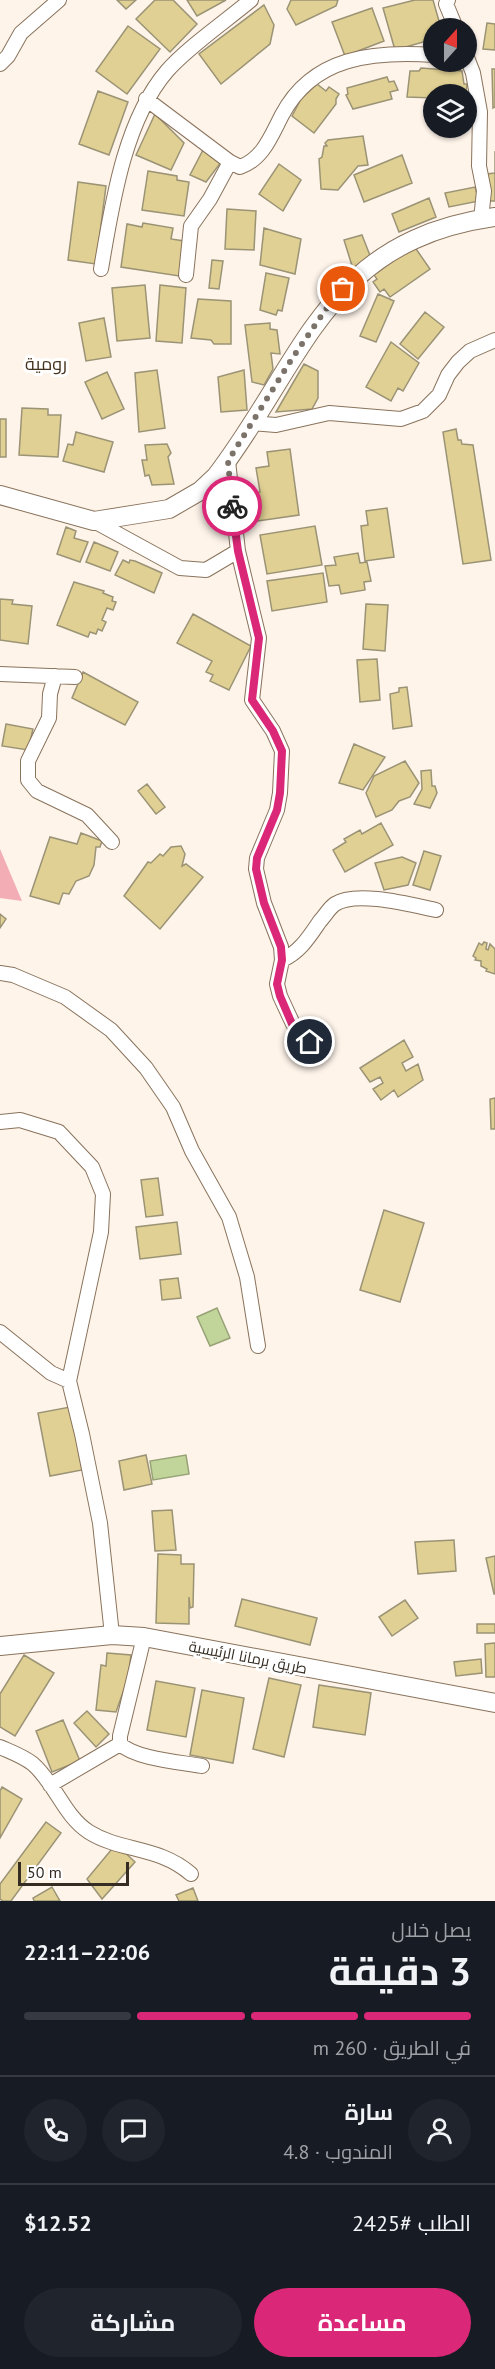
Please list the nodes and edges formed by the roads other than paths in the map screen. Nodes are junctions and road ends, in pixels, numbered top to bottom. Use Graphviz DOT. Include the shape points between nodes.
graph roads {
  1 [pos="59,0"];
  2 [pos="251,0"];
  3 [pos="445,1"];
  4 [pos="452,18"];
  5 [pos="423,54"];
  6 [pos="0,64"];
  7 [pos="472,72"];
  8 [pos="146,99"];
  9 [pos="230,162"];
  10 [pos="488,218"];
  11 [pos="101,269"];
  12 [pos="186,275"];
  13 [pos="495,339"];
  14 [pos="252,423"];
  15 [pos="228,461"];
  16 [pos="0,495"];
  17 [pos="94,521"];
  18 [pos="238,551"];
  19 [pos="0,674"];
  20 [pos="55,676"];
  21 [pos="75,677"];
  22 [pos="112,842"];
  23 [pos="436,910"];
  24 [pos="282,960"];
  25 [pos="0,973"];
  26 [pos="310,1042"];
  27 [pos="0,1122"];
  28 [pos="0,1332"];
  29 [pos="258,1346"];
  30 [pos="69,1382"];
  31 [pos="112,1635"];
  32 [pos="144,1637"];
  33 [pos="0,1646"];
  34 [pos="495,1702"];
  35 [pos="120,1744"];
  36 [pos="0,1747"];
  37 [pos="202,1766"];
  38 [pos="50,1785"];
  39 [pos="191,1874"];
  1 -- 6 [label="street" via="21,33"];
  2 -- 8 [label="street" via="168,70"];
  3 -- 4 [label="street"];
  5 -- 9 [label="street" via="372,54 341,63 311,79 293,96 270,140 252,163 240,167"];
  7 -- 10 [label="street" via="480,112 479,166"];
  8 -- 9 [label="street"];
  8 -- 11 [label="street" via="113,204"];
  9 -- 12 [label="street" via="191,226"];
  10 -- 14 [label="street" via="446,226 414,239 355,277 331,302"];
  13 -- 14 [label="street" via="458,362 439,395 423,411 401,419 329,413 276,424"];
  14 -- 15 [label="street"];
  15 -- 17 [label="street" via="200,491 170,509"];
  15 -- 18 [label="street"];
  16 -- 17 [label="street"];
  17 -- 18 [label="street" via="180,568 206,570"];
  18 -- 24 [label="street" via="259,638 252,700 282,751 277,810 256,869"];
  19 -- 20 [label="street"];
  20 -- 21 [label="street"];
  20 -- 22 [label="street" via="49,718 28,761 28,780 37,791 87,814"];
  23 -- 24 [label="street" via="351,898 336,903 305,944"];
  24 -- 26 [label="street" via="277,984 285,1010 292,1024"];
  25 -- 29 [label="street" via="65,997 111,1030 146,1068 173,1107 192,1151 229,1217 247,1277"];
  27 -- 30 [label="street" via="20,1120 59,1132 92,1167 103,1194 100,1232"];
  28 -- 30 [label="street"];
  30 -- 31 [label="street" via="100,1523"];
  31 -- 32 [label="street, طريق برمانا الرئيسية"];
  31 -- 33 [label="street, طريق برمانا الرئيسية"];
  32 -- 34 [label="street, طريق برمانا الرئيسية"];
  32 -- 35 [label="street"];
  35 -- 37 [label="street" via="137,1754"];
  35 -- 38 [label="street"];
  36 -- 38 [label="street" via="32,1764"];
  38 -- 39 [label="street" via="87,1830 104,1840 176,1862"];
}
